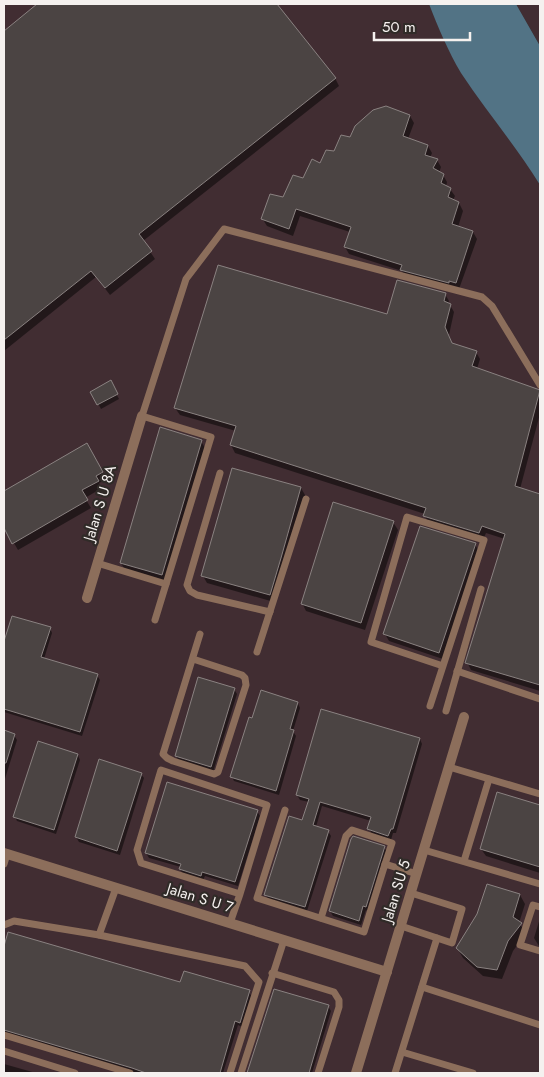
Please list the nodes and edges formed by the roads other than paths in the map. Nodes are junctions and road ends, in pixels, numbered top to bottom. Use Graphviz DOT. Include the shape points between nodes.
graph roads {
  1 [pos="540,385"];
  2 [pos="142,416"];
  3 [pos="220,473"];
  4 [pos="306,498"];
  5 [pos="97,563"];
  6 [pos="166,584"];
  7 [pos="481,589"];
  8 [pos="87,598"];
  9 [pos="270,612"];
  10 [pos="155,620"];
  11 [pos="200,634"];
  12 [pos="257,652"];
  13 [pos="193,659"];
  14 [pos="443,666"];
  15 [pos="457,671"];
  16 [pos="540,698"];
  17 [pos="430,706"];
  18 [pos="446,712"];
  19 [pos="464,718"];
  20 [pos="449,767"];
  21 [pos="489,779"];
  22 [pos="540,794"];
  23 [pos="285,810"];
  24 [pos="424,850"];
  25 [pos="5,857"];
  26 [pos="464,861"];
  27 [pos="385,864"];
  28 [pos="417,874"];
  29 [pos="540,884"];
  30 [pos="116,888"];
  31 [pos="411,893"];
  32 [pos="240,894"];
  33 [pos="540,907"];
  34 [pos="321,918"];
  35 [pos="230,923"];
  36 [pos="4,925"];
  37 [pos="401,926"];
  38 [pos="99,935"];
  39 [pos="438,938"];
  40 [pos="284,940"];
  41 [pos="540,951"];
  42 [pos="387,972"];
  43 [pos="272,973"];
  44 [pos="422,987"];
  45 [pos="540,1025"];
  46 [pos="4,1035"];
  47 [pos="4,1051"];
  48 [pos="402,1052"];
  49 [pos="75,1073"];
  50 [pos="130,1073"];
  51 [pos="230,1073"];
  52 [pos="241,1073"];
  53 [pos="318,1073"];
  54 [pos="356,1073"];
  55 [pos="396,1073"];
  56 [pos="473,1073"];
  1 -- 2 [label="lane" via="492,306 482,298 224,229 186,279"];
  2 -- 5 [label="street, Jalan S U 8A"];
  2 -- 6 [label="lane" via="212,437"];
  3 -- 9 [label="lane" via="187,584 197,595"];
  4 -- 9 [label="lane"];
  5 -- 6 [label="lane"];
  5 -- 8 [label="street, Jalan S U 8A"];
  6 -- 10 [label="lane"];
  7 -- 15 [label="lane"];
  9 -- 12 [label="lane"];
  11 -- 13 [label="lane"];
  13 -- 13 [label="lane" via="245,678 246,685 218,772 214,774 173,761 163,754"];
  14 -- 14 [label="lane" via="371,642 407,517 484,540"];
  14 -- 17 [label="lane"];
  15 -- 16 [label="lane"];
  15 -- 18 [label="lane"];
  19 -- 20 [label="street, Jalan SU 5"];
  20 -- 21 [label="lane"];
  20 -- 24 [label="street, Jalan SU 5"];
  21 -- 22 [label="lane"];
  21 -- 26 [label="lane"];
  23 -- 34 [label="lane" via="257,898"];
  24 -- 26 [label="lane"];
  24 -- 28 [label="street, Jalan SU 5"];
  25 -- 30 [label="street, Jalan S U 7"];
  26 -- 29 [label="lane"];
  27 -- 28 [label="lane"];
  27 -- 34 [label="lane" via="364,932"];
  27 -- 34 [label="lane" via="392,843 352,830 349,832"];
  28 -- 31 [label="street, Jalan SU 5"];
  30 -- 35 [label="street, Jalan S U 7"];
  30 -- 38 [label="lane"];
  31 -- 37 [label="street, Jalan SU 5"];
  31 -- 39 [label="lane" via="462,909 452,943"];
  32 -- 32 [label="lane" via="142,863 137,850 161,770 267,805"];
  32 -- 35 [label="lane"];
  33 -- 41 [label="lane" via="533,905 520,945"];
  35 -- 40 [label="street, Jalan S U 7"];
  36 -- 38 [label="lane" via="14,921"];
  37 -- 39 [label="lane"];
  37 -- 42 [label="street, Jalan SU 5"];
  38 -- 51 [label="lane" via="245,966 259,982"];
  39 -- 44 [label="lane"];
  40 -- 42 [label="street, Jalan S U 7"];
  40 -- 43 [label="lane"];
  42 -- 54 [label="street, Jalan SU 5"];
  43 -- 52 [label="lane"];
  43 -- 53 [label="lane" via="334,992 339,1000"];
  44 -- 45 [label="lane"];
  44 -- 48 [label="lane"];
  46 -- 50 [label="lane"];
  47 -- 49 [label="lane"];
  48 -- 55 [label="lane"];
  48 -- 56 [label="lane"];
}
